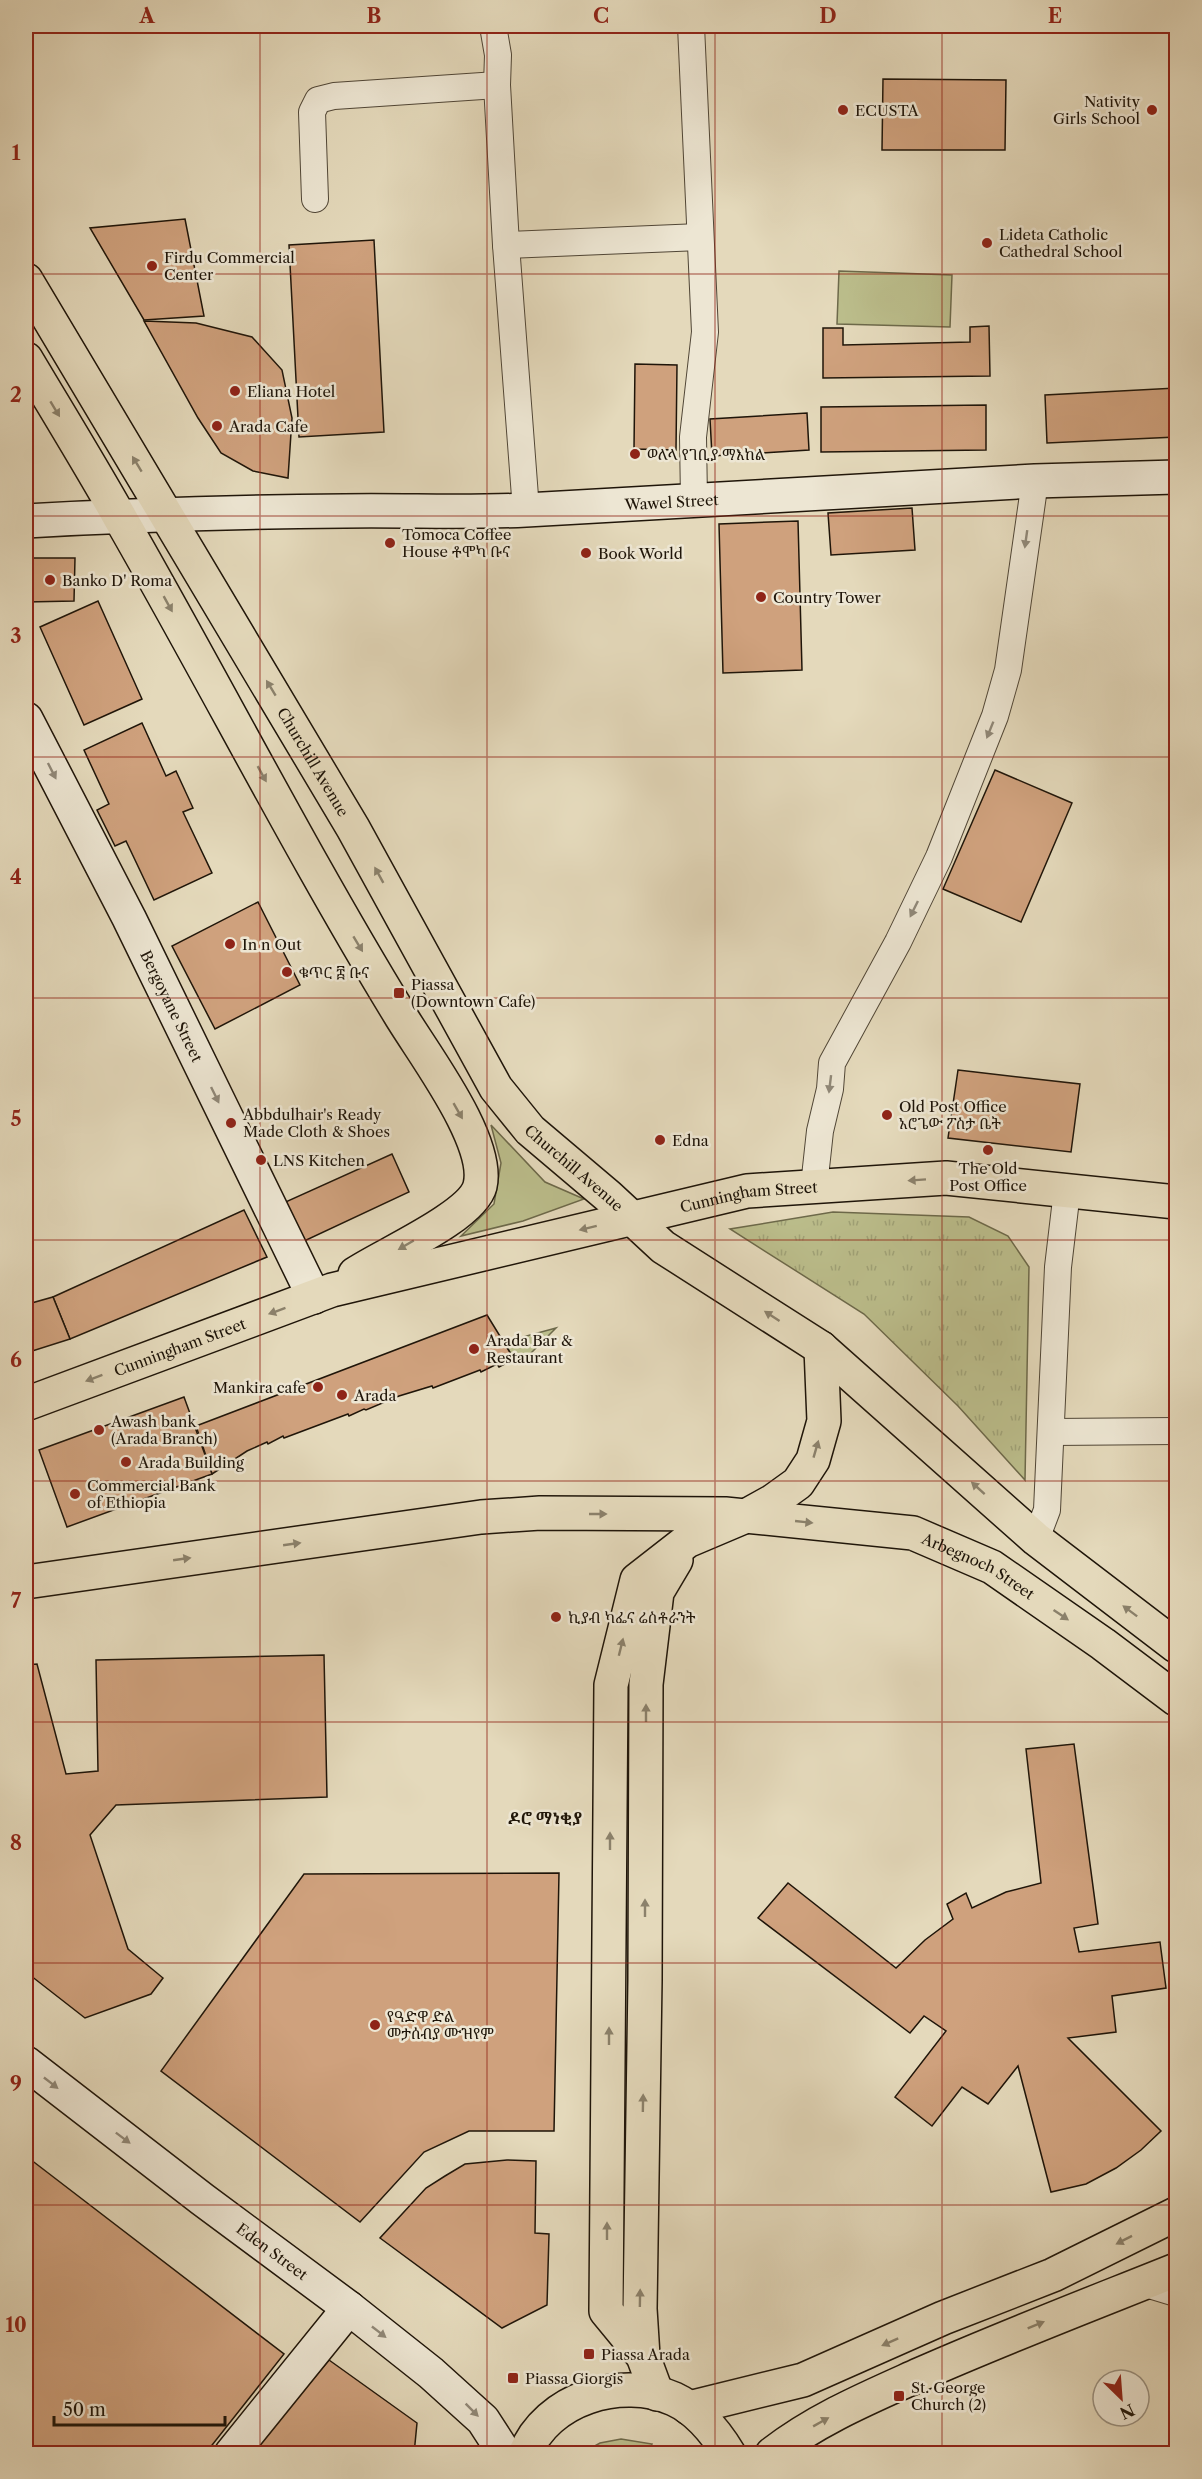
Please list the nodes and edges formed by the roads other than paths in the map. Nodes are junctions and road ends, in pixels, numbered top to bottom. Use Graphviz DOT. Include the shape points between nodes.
graph roads {
  1 [pos="493,26"];
  2 [pos="691,26"];
  3 [pos="497,85"];
  4 [pos="315,199"];
  5 [pos="700,237"];
  6 [pos="506,245"];
  7 [pos="26,280"];
  8 [pos="26,359"];
  9 [pos="1176,477"];
  10 [pos="1035,481"];
  11 [pos="694,500"];
  12 [pos="526,510"];
  13 [pos="167,514"];
  14 [pos="119,516"];
  15 [pos="26,521"];
  16 [pos="26,719"];
  17 [pos="814,1186"];
  18 [pos="1067,1191"];
  19 [pos="1176,1202"];
  20 [pos="630,1218"];
  21 [pos="323,1294"];
  22 [pos="821,1348"];
  23 [pos="26,1404"];
  24 [pos="1176,1431"];
  25 [pos="1052,1432"];
  26 [pos="746,1516"];
  27 [pos="1036,1539"];
  28 [pos="26,1582"];
  29 [pos="1176,1646"];
  30 [pos="1176,1699"];
  31 [pos="26,2063"];
  32 [pos="1176,2214"];
  33 [pos="1176,2270"];
  34 [pos="1143,2283"];
  35 [pos="1176,2293"];
  36 [pos="349,2308"];
  37 [pos="657,2394"];
  38 [pos="689,2408"];
  39 [pos="231,2454"];
  40 [pos="505,2454"];
  41 [pos="525,2454"];
  42 [pos="729,2454"];
  43 [pos="772,2454"];
  1 -- 3 [label="street" via="498,55"];
  2 -- 5 [label="street"];
  3 -- 4 [label="street" via="318,100 312,112"];
  3 -- 6 [label="street"];
  5 -- 6 [label="street"];
  5 -- 11 [label="street" via="705,332 693,437"];
  6 -- 12 [label="street"];
  13 -- 7 [label="main road, Churchill Avenue, one-way"];
  8 -- 14 [label="main road, one-way"];
  9 -- 10 [label="main road, Wawel Street"];
  10 -- 11 [label="main road, Wawel Street"];
  10 -- 17 [label="street, one-way" via="1008,670 996,716 939,857 832,1063"];
  11 -- 12 [label="main road, Wawel Street"];
  12 -- 13 [label="main road, Wawel Street"];
  13 -- 14 [label="main road, Wawel Street"];
  20 -- 13 [label="main road, Churchill Avenue, one-way" via="544,1143 496,1088 348,819"];
  14 -- 15 [label="main road, Wawel Street"];
  14 -- 21 [label="main road, Cunningham Street, one-way" via="304,853 475,1143 480,1186 473,1200"];
  16 -- 21 [label="main road, Bergoyane Street, one-way"];
  18 -- 17 [label="main road, Cunningham Street, one-way" via="946,1178"];
  17 -- 20 [label="main road, Cunningham Street" via="747,1191"];
  18 -- 19 [label="main road, Cunningham Street"];
  18 -- 25 [label="street" via="1058,1268"];
  20 -- 21 [label="main road, Cunningham Street, one-way"];
  22 -- 20 [label="main road, Churchill Avenue, one-way" via="663,1247"];
  21 -- 23 [label="main road, Cunningham Street, one-way"];
  26 -- 22 [label="main road, one-way" via="798,1483 813,1460 824,1420"];
  27 -- 22 [label="main road, one-way"];
  24 -- 25 [label="street"];
  25 -- 27 [label="street" via="1047,1510"];
  28 -- 26 [label="main road, Arbegnoch Street, one-way" via="481,1517"];
  26 -- 30 [label="main road, Arbegnoch Street, one-way" via="923,1537 992,1567"];
  37 -- 26 [label="main road, one-way" via="643,2356 640,2309 646,1684 657,1592 687,1541"];
  29 -- 27 [label="main road, one-way"];
  31 -- 36 [label="main road, Eden Street, one-way"];
  32 -- 38 [label="main road, one-way" via="1053,2275 803,2380"];
  33 -- 34 [label="main road"];
  34 -- 35 [label="street"];
  43 -- 34 [label="main road, one-way" via="858,2402"];
  36 -- 39 [label="main road"];
  36 -- 40 [label="main road, Eden Street, one-way" via="462,2399 483,2420"];
  37 -- 38 [label="main road"];
  37 -- 41 [label="main road" via="626,2389 594,2394 571,2404 530,2439"];
  38 -- 42 [label="main road" via="712,2428"];
}
